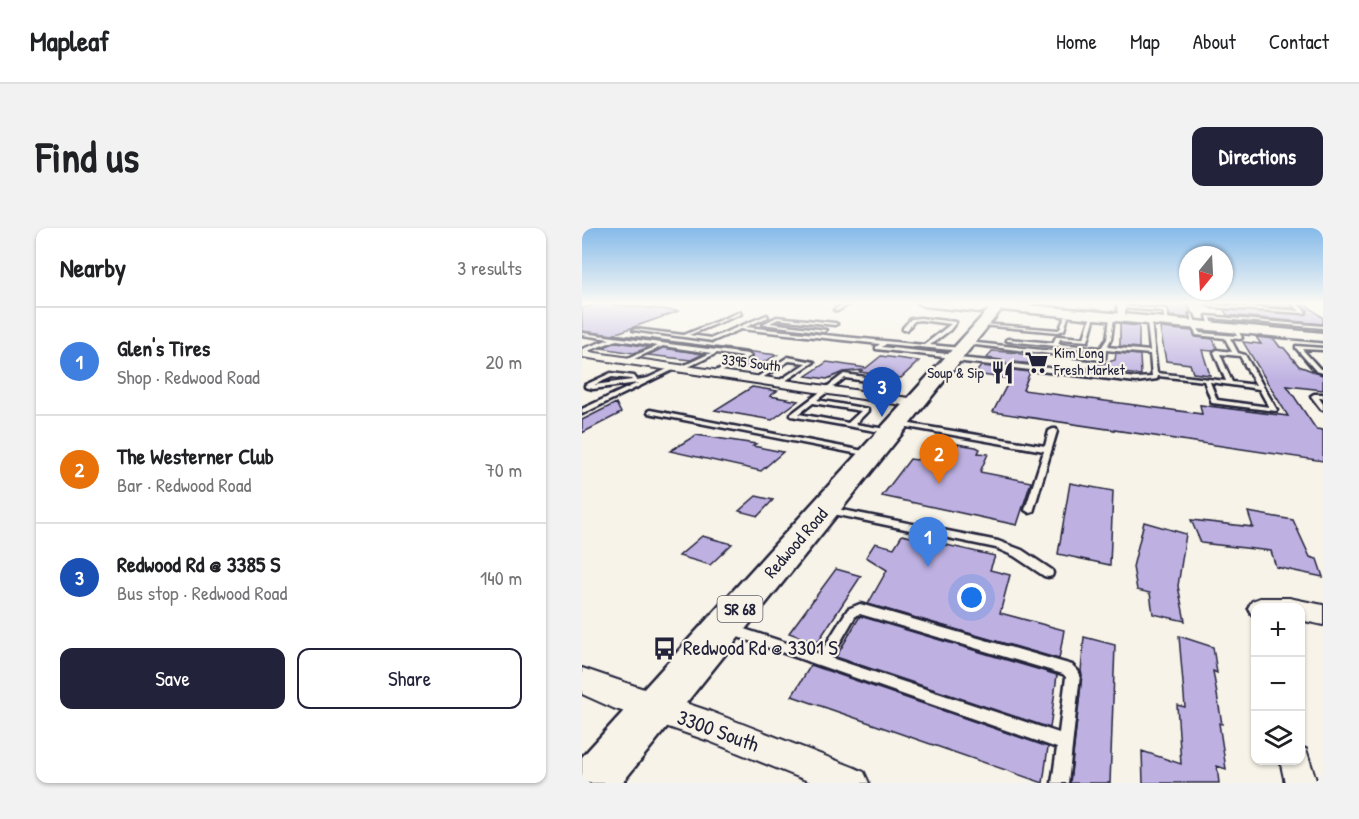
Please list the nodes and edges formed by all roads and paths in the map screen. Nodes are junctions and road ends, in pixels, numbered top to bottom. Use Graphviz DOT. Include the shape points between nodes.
graph roads {
  1 [pos="701,329"];
  2 [pos="722,329"];
  3 [pos="739,329"];
  4 [pos="749,329"];
  5 [pos="806,329"];
  6 [pos="949,329"];
  7 [pos="980,329"];
  8 [pos="1015,329"];
  9 [pos="1021,329"];
  10 [pos="1062,329"];
  11 [pos="1089,329"];
  12 [pos="1113,329"];
  13 [pos="1150,329"];
  14 [pos="1196,329"];
  15 [pos="1218,329"];
  16 [pos="1259,329"];
  17 [pos="1282,329"];
  18 [pos="635,330"];
  19 [pos="824,331"];
  20 [pos="1231,333"];
  21 [pos="582,334"];
  22 [pos="684,336"];
  23 [pos="1323,337"];
  24 [pos="700,338"];
  25 [pos="617,339"];
  26 [pos="1008,340"];
  27 [pos="885,342"];
  28 [pos="663,345"];
  29 [pos="1055,345"];
  30 [pos="926,346"];
  31 [pos="1003,347"];
  32 [pos="1104,349"];
  33 [pos="1323,349"];
  34 [pos="582,352"];
  35 [pos="716,352"];
  36 [pos="960,352"];
  37 [pos="1152,353"];
  38 [pos="1236,354"];
  39 [pos="625,361"];
  40 [pos="1001,364"];
  41 [pos="1013,366"];
  42 [pos="677,369"];
  43 [pos="1323,371"];
  44 [pos="714,374"];
  45 [pos="1155,374"];
  46 [pos="757,379"];
  47 [pos="649,380"];
  48 [pos="1206,380"];
  49 [pos="635,382"];
  50 [pos="780,382"];
  51 [pos="894,383"];
  52 [pos="1230,383"];
  53 [pos="1260,387"];
  54 [pos="827,389"];
  55 [pos="1323,396"];
  56 [pos="812,401"];
  57 [pos="916,403"];
  58 [pos="1323,408"];
  59 [pos="582,412"];
  60 [pos="650,412"];
  61 [pos="850,425"];
  62 [pos="894,428"];
  63 [pos="1053,431"];
  64 [pos="1048,448"];
  65 [pos="872,455"];
  66 [pos="825,510"];
  67 [pos="1030,510"];
  68 [pos="1048,573"];
  69 [pos="1305,611"];
  70 [pos="1323,615"];
  71 [pos="724,628"];
  72 [pos="822,660"];
  73 [pos="582,681"];
  74 [pos="655,708"];
  75 [pos="1065,743"];
  76 [pos="1296,765"];
  77 [pos="591,783"];
  78 [pos="853,783"];
  79 [pos="1060,783"];
  80 [pos="1301,783"];
  1 -- 22 [label="lane"];
  2 -- 24 [label="lane"];
  3 -- 24 [label="lane" via="712,340"];
  4 -- 27 [label="lane"];
  5 -- 19 [label="lane"];
  6 -- 30 [label="lane"];
  7 -- 36 [label="main road, Redwood Road / SR 68"];
  8 -- 26 [label="lane"];
  9 -- 10 [label="lane"];
  11 -- 29 [label="lane" via="1086,340 1058,337"];
  12 -- 32 [label="lane"];
  13 -- 37 [label="lane"];
  14 -- 20 [label="lane" via="1198,334"];
  15 -- 20 [label="main road"];
  16 -- 20 [label="main road"];
  17 -- 23 [label="main road"];
  18 -- 22 [label="lane"];
  20 -- 38 [label="lane"];
  21 -- 25 [label="lane"];
  22 -- 24 [label="lane"];
  25 -- 28 [label="lane"];
  25 -- 34 [label="lane"];
  26 -- 29 [label="lane"];
  26 -- 31 [label="lane"];
  27 -- 30 [label="lane"];
  27 -- 36 [label="lane" via="878,348"];
  28 -- 35 [label="lane"];
  28 -- 39 [label="lane"];
  29 -- 32 [label="lane"];
  30 -- 36 [label="lane"];
  31 -- 32 [label="lane" via="1102,358"];
  31 -- 36 [label="lane"];
  32 -- 37 [label="lane"];
  33 -- 43 [label="lane" via="1298,347"];
  34 -- 39 [label="street, 3395 South"];
  35 -- 42 [label="lane"];
  35 -- 44 [label="lane" via="748,356"];
  36 -- 40 [label="lane"];
  36 -- 57 [label="main road, Redwood Road / SR 68"];
  37 -- 45 [label="lane"];
  38 -- 52 [label="lane" via="1217,352"];
  38 -- 53 [label="lane" via="1242,355"];
  39 -- 42 [label="street, 3395 South"];
  41 -- 45 [label="lane" via="1136,380 1155,378"];
  42 -- 44 [label="street, 3395 South"];
  42 -- 47 [label="lane"];
  44 -- 46 [label="street, 3395 South"];
  45 -- 48 [label="lane"];
  46 -- 50 [label="street, 3395 South"];
  46 -- 50 [label="lane" via="788,359 811,362"];
  47 -- 49 [label="lane"];
  47 -- 59 [label="lane"];
  48 -- 52 [label="lane"];
  48 -- 53 [label="lane" via="1214,402 1274,410"];
  49 -- 49 [label="lane" via="593,387 587,386 611,375 634,378"];
  50 -- 54 [label="street, 3395 South"];
  51 -- 54 [label="lane" via="844,376"];
  52 -- 53 [label="lane"];
  54 -- 56 [label="lane"];
  54 -- 57 [label="street, 3395 South"];
  55 -- 58 [label="lane" via="1314,396"];
  56 -- 61 [label="lane" via="866,410"];
  56 -- 61 [label="lane" via="793,415"];
  57 -- 62 [label="main road, Redwood Road / SR 68"];
  60 -- 65 [label="lane"];
  61 -- 62 [label="lane"];
  62 -- 64 [label="lane"];
  62 -- 65 [label="main road, Redwood Road / SR 68"];
  63 -- 64 [label="lane"];
  64 -- 67 [label="lane"];
  65 -- 66 [label="main road, Redwood Road / SR 68"];
  66 -- 68 [label="lane" via="998,546 1018,553"];
  66 -- 71 [label="main road, Redwood Road / SR 68"];
  69 -- 70 [label="street"];
  71 -- 72 [label="lane"];
  71 -- 74 [label="main road, Redwood Road / SR 68"];
  72 -- 75 [label="lane"];
  72 -- 75 [label="lane" via="852,612 860,609 1067,669 1073,675"];
  73 -- 74 [label="street, 3300 South"];
  74 -- 77 [label="main road, Redwood Road / SR 68"];
  74 -- 78 [label="street, 3300 South"];
  75 -- 79 [label="lane"];
  76 -- 80 [label="street"];
}
